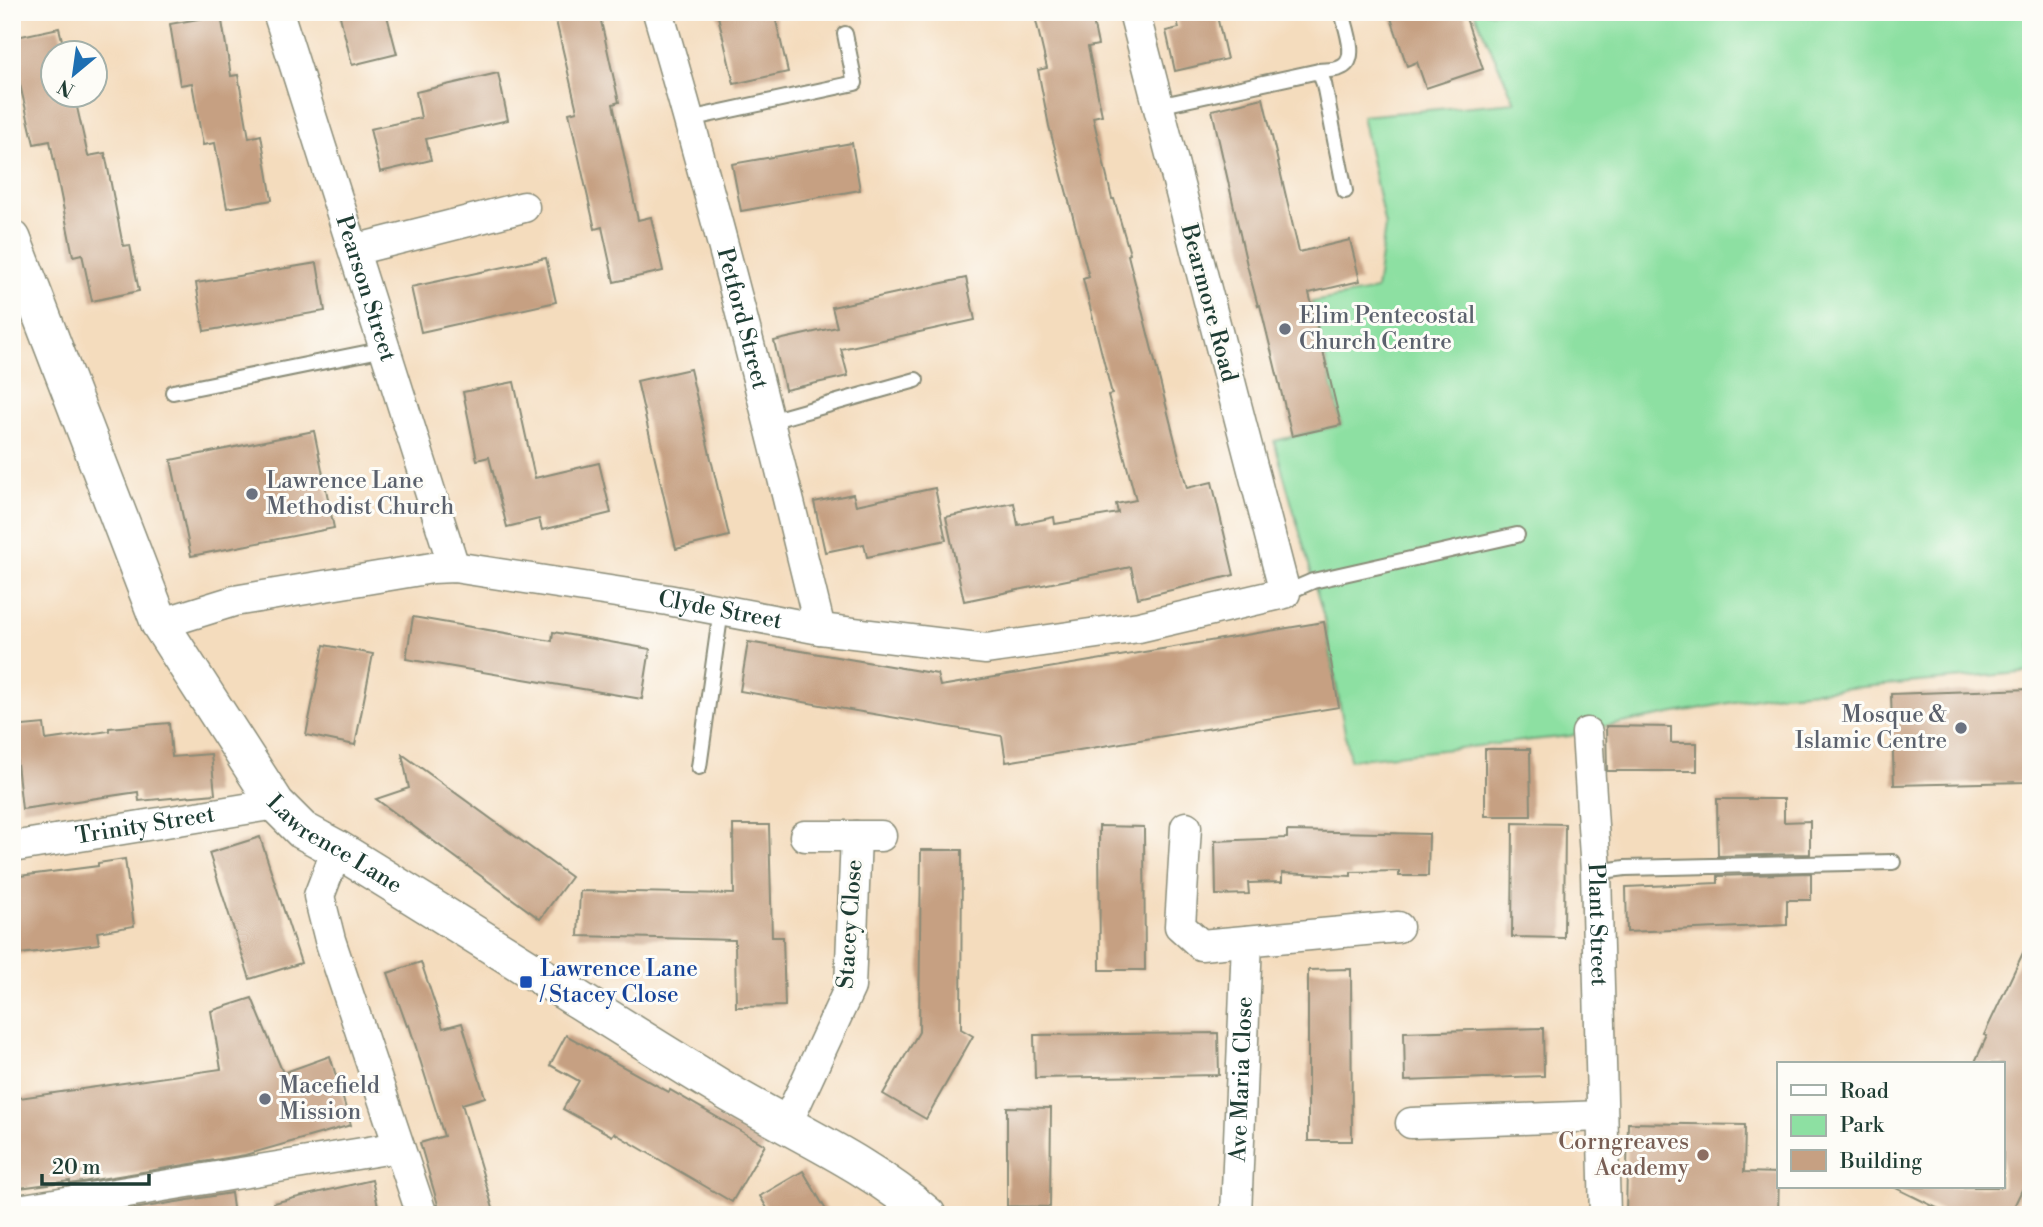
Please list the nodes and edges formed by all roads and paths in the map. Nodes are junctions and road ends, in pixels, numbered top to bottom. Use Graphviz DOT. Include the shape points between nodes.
graph roads {
  1 [pos="278,12"];
  2 [pos="658,12"];
  3 [pos="1134,12"];
  4 [pos="1342,12"];
  5 [pos="845,33"];
  6 [pos="1319,71"];
  7 [pos="1158,106"];
  8 [pos="689,119"];
  9 [pos="1345,191"];
  10 [pos="524,206"];
  11 [pos="12,239"];
  12 [pos="354,250"];
  13 [pos="385,349"];
  14 [pos="916,380"];
  15 [pos="173,392"];
  16 [pos="769,421"];
  17 [pos="1517,535"];
  18 [pos="454,567"];
  19 [pos="1284,593"];
  20 [pos="721,610"];
  21 [pos="160,624"];
  22 [pos="820,629"];
  23 [pos="1587,733"];
  24 [pos="699,766"];
  25 [pos="276,804"];
  26 [pos="1186,827"];
  27 [pos="805,836"];
  28 [pos="12,847"];
  29 [pos="337,849"];
  30 [pos="1893,862"];
  31 [pos="1597,872"];
  32 [pos="1398,927"];
  33 [pos="1247,941"];
  34 [pos="1602,1116"];
  35 [pos="1411,1123"];
  36 [pos="786,1125"];
  37 [pos="400,1147"];
  38 [pos="12,1211"];
  39 [pos="422,1215"];
  40 [pos="926,1215"];
  41 [pos="1236,1215"];
  42 [pos="1605,1215"];
  1 -- 12 [label="street, Pearson Street"];
  2 -- 8 [label="street, Petford Street"];
  3 -- 7 [label="street, Bearmore Road"];
  4 -- 6 [label="lane" via="1349,60 1339,69"];
  5 -- 8 [label="lane" via="855,83"];
  6 -- 7 [label="lane"];
  6 -- 9 [label="lane"];
  7 -- 19 [label="street, Bearmore Road"];
  8 -- 16 [label="street, Petford Street"];
  10 -- 12 [label="street"];
  11 -- 21 [label="street, Lawrence Lane"];
  12 -- 13 [label="street, Pearson Street"];
  13 -- 15 [label="lane"];
  13 -- 18 [label="street, Pearson Street"];
  14 -- 16 [label="lane"];
  16 -- 22 [label="street, Petford Street"];
  17 -- 19 [label="lane" via="1313,581"];
  18 -- 20 [label="street, Clyde Street"];
  18 -- 21 [label="street, Clyde Street" via="234,601"];
  19 -- 22 [label="street, Clyde Street" via="1139,627 986,649"];
  20 -- 22 [label="street, Clyde Street"];
  20 -- 24 [label="lane"];
  21 -- 25 [label="street, Lawrence Lane"];
  23 -- 31 [label="street, Plant Street"];
  25 -- 28 [label="street, Trinity Street"];
  25 -- 29 [label="street, Lawrence Lane" via="302,830"];
  26 -- 33 [label="street" via="1180,926 1200,945"];
  27 -- 36 [label="street, Stacey Close" via="869,836 850,987"];
  29 -- 36 [label="street, Lawrence Lane"];
  29 -- 37 [label="street" via="319,896"];
  30 -- 31 [label="lane"];
  31 -- 34 [label="street, Plant Street"];
  32 -- 33 [label="street"];
  33 -- 41 [label="street, Ave Maria Close"];
  34 -- 35 [label="street"];
  34 -- 42 [label="street, Plant Street"];
  36 -- 40 [label="street, Lawrence Lane" via="864,1169"];
  37 -- 38 [label="street"];
  37 -- 39 [label="street"];
}
